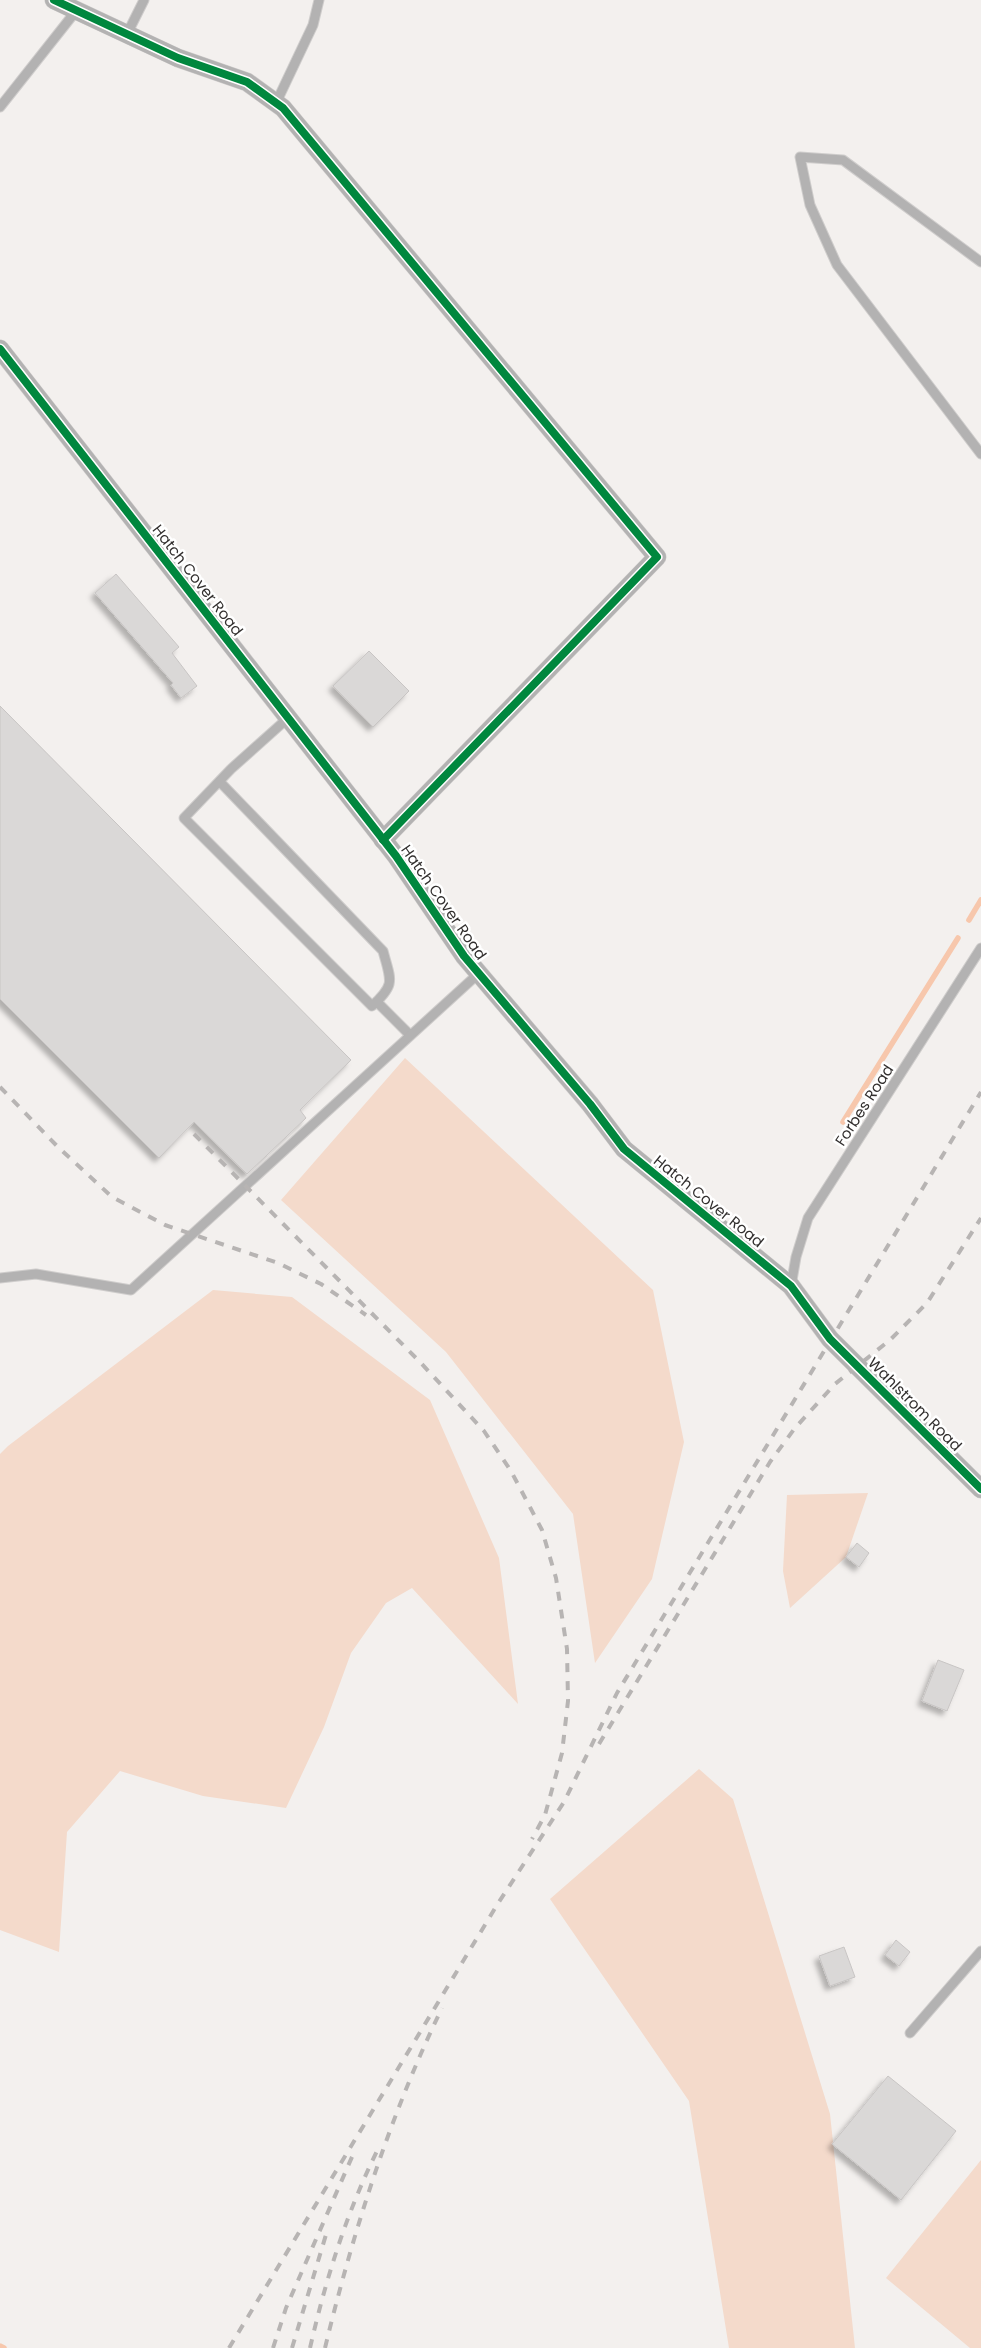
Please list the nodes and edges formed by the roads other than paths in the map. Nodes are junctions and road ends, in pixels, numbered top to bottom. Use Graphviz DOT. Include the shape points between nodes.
graph roads {
  1 [pos="54,0"];
  2 [pos="144,0"];
  3 [pos="319,0"];
  4 [pos="76,11"];
  5 [pos="127,34"];
  6 [pos="276,103"];
  7 [pos="0,107"];
  8 [pos="981,262"];
  9 [pos="0,349"];
  10 [pos="981,454"];
  11 [pos="288,718"];
  12 [pos="220,782"];
  13 [pos="383,840"];
  14 [pos="981,948"];
  15 [pos="478,974"];
  16 [pos="377,1002"];
  17 [pos="410,1036"];
  18 [pos="0,1278"];
  19 [pos="792,1286"];
  20 [pos="830,1339"];
  21 [pos="981,1489"];
  22 [pos="981,1951"];
  23 [pos="910,2033"];
  1 -- 4 [label="street"];
  2 -- 5 [label="lane"];
  3 -- 6 [label="lane" via="313,24"];
  4 -- 5 [label="street"];
  4 -- 7 [label="lane"];
  5 -- 6 [label="street" via="178,58 248,82"];
  6 -- 13 [label="street" via="657,557"];
  8 -- 10 [label="lane" via="843,160 800,157 810,205 837,265"];
  9 -- 11 [label="street, Hatch Cover Road"];
  11 -- 12 [label="lane"];
  11 -- 13 [label="street, Hatch Cover Road"];
  12 -- 16 [label="lane" via="383,951 391,980 388,991"];
  12 -- 16 [label="lane" via="184,818 372,1006"];
  13 -- 15 [label="street, Hatch Cover Road"];
  14 -- 19 [label="lane, Forbes Road" via="808,1218 796,1257"];
  15 -- 17 [label="lane"];
  15 -- 19 [label="street, Hatch Cover Road" via="590,1104 624,1149"];
  16 -- 17 [label="lane"];
  17 -- 18 [label="lane" via="131,1290 36,1274"];
  19 -- 20 [label="street, Hatch Cover Road"];
  20 -- 21 [label="street, Wahlstrom Road"];
  22 -- 23 [label="lane"];
}
